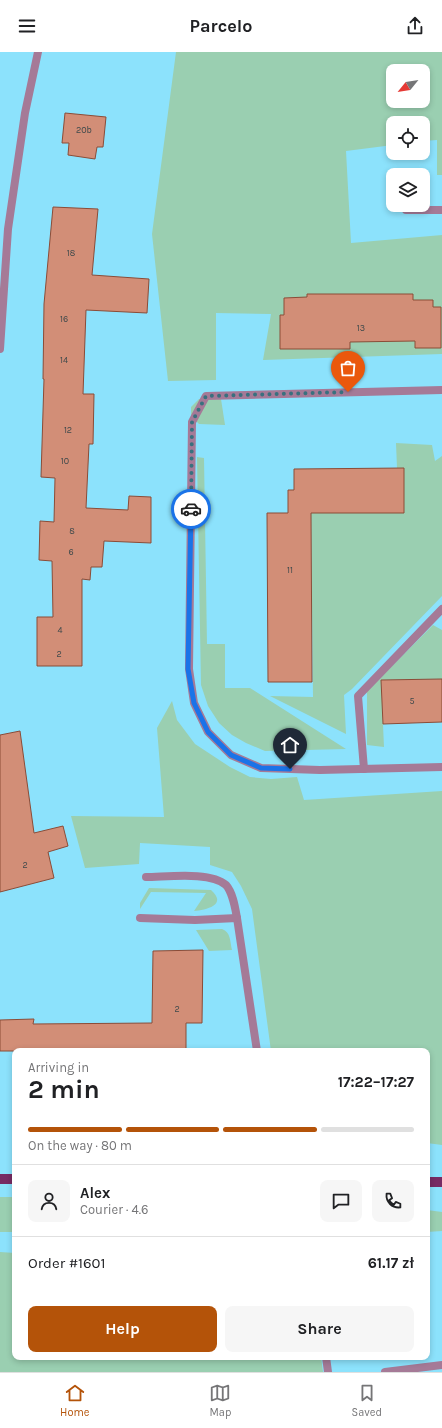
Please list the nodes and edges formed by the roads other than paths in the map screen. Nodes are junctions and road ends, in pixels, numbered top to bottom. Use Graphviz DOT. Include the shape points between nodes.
graph roads {
  1 [pos="38,52"];
  2 [pos="430,210"];
  3 [pos="442,210"];
  4 [pos="0,349"];
  5 [pos="442,390"];
  6 [pos="442,609"];
  7 [pos="442,767"];
  8 [pos="364,769"];
  9 [pos="146,878"];
  10 [pos="140,918"];
  11 [pos="237,918"];
  12 [pos="257,1048"];
  13 [pos="0,1179"];
  14 [pos="12,1180"];
  15 [pos="430,1182"];
  16 [pos="442,1182"];
  17 [pos="326,1360"];
  18 [pos="442,1365"];
  19 [pos="328,1372"];
  20 [pos="385,1372"];
  1 -- 4 [label="street" via="25,113 8,229"];
  2 -- 3 [label="street"];
  5 -- 8 [label="street" via="206,396 192,422 188,669 194,703 208,732 231,755 261,768"];
  6 -- 8 [label="street" via="358,696"];
  7 -- 8 [label="street"];
  9 -- 11 [label="street" via="203,876 216,879 226,886 234,902"];
  10 -- 11 [label="street"];
  11 -- 12 [label="street"];
  13 -- 14 [label="main road"];
  15 -- 16 [label="main road"];
  17 -- 19 [label="street"];
  18 -- 20 [label="street"];
}
